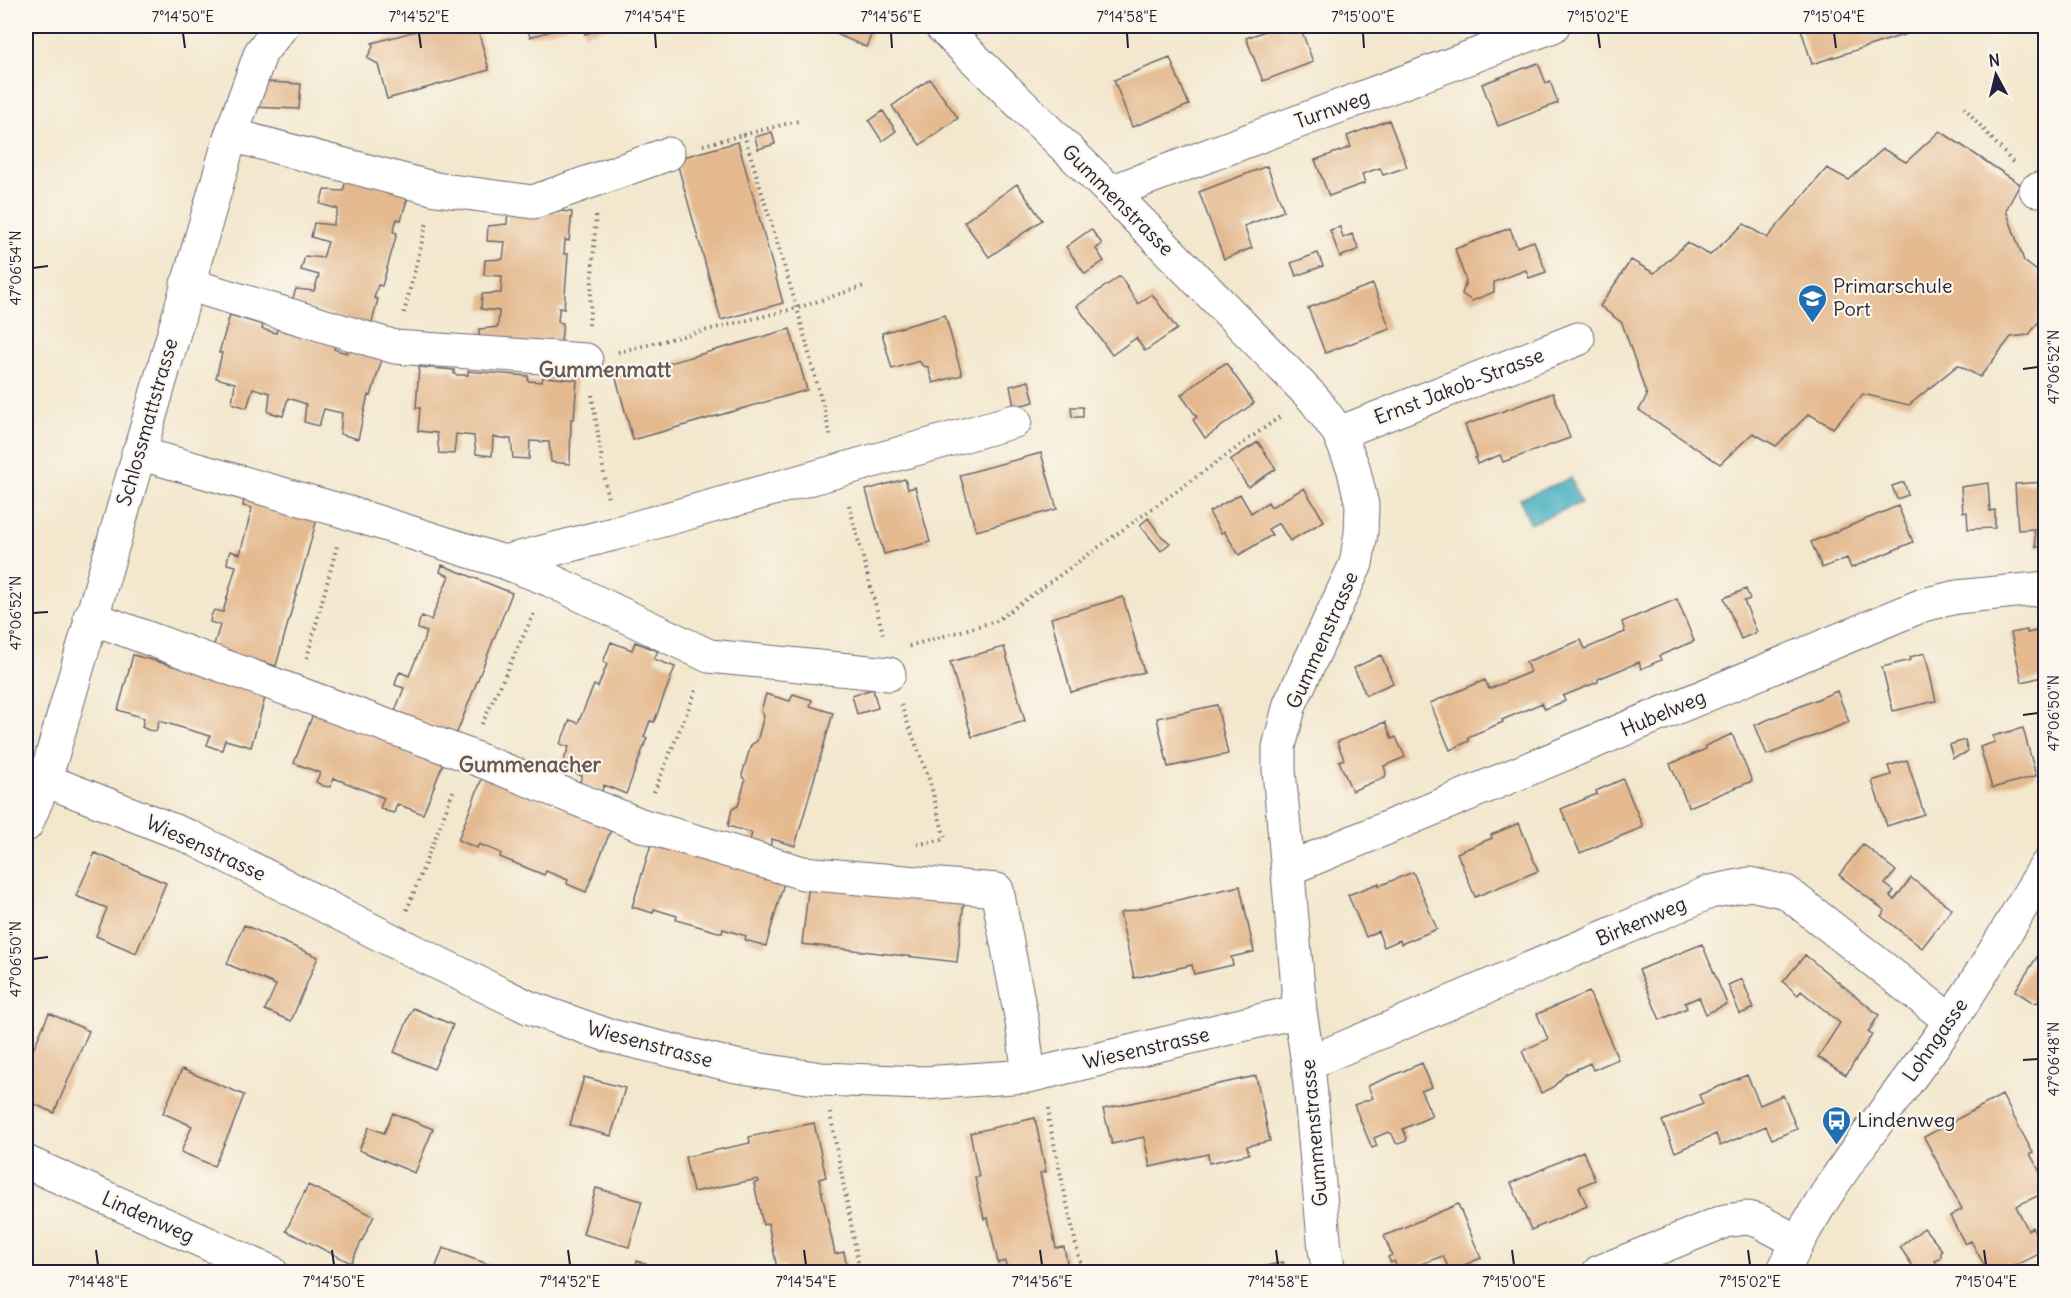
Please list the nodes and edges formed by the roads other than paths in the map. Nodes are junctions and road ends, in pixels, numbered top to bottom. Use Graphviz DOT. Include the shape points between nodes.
graph roads {
  1 [pos="282,26"];
  2 [pos="941,26"];
  3 [pos="1551,27"];
  4 [pos="231,135"];
  5 [pos="669,154"];
  6 [pos="1111,192"];
  7 [pos="187,284"];
  8 [pos="1578,339"];
  9 [pos="586,360"];
  10 [pos="1015,421"];
  11 [pos="1339,433"];
  12 [pos="138,453"];
  13 [pos="504,561"];
  14 [pos="2046,588"];
  15 [pos="90,617"];
  16 [pos="888,663"];
  17 [pos="45,780"];
  18 [pos="26,825"];
  19 [pos="2046,867"];
  20 [pos="1288,869"];
  21 [pos="1300,1011"];
  22 [pos="1951,1021"];
  23 [pos="1308,1063"];
  24 [pos="1038,1074"];
  25 [pos="26,1162"];
  26 [pos="1798,1242"];
  27 [pos="271,1272"];
  28 [pos="1329,1272"];
  29 [pos="1599,1272"];
  30 [pos="1783,1272"];
  1 -- 4 [label="street, Schlossmattstrasse" via="261,52"];
  2 -- 6 [label="street, Gummenstrasse"];
  3 -- 6 [label="street, Turnweg"];
  4 -- 5 [label="street" via="436,189 532,202"];
  4 -- 7 [label="street, Schlossmattstrasse"];
  6 -- 11 [label="street, Gummenstrasse" via="1314,399"];
  7 -- 9 [label="street" via="395,347"];
  7 -- 12 [label="street, Schlossmattstrasse"];
  8 -- 11 [label="street, Ernst Jakob-Strasse"];
  10 -- 13 [label="street"];
  11 -- 20 [label="street, Gummenstrasse" via="1362,505 1361,533 1356,564 1290,704 1280,747"];
  12 -- 13 [label="street"];
  12 -- 15 [label="street, Schlossmattstrasse"];
  13 -- 16 [label="street" via="709,656"];
  14 -- 20 [label="street, Hubelweg" via="1957,597 1923,605"];
  15 -- 17 [label="street, Schlossmattstrasse"];
  15 -- 24 [label="street" via="467,755 640,825 803,873 997,890 1022,1022"];
  17 -- 18 [label="street, Schlossmattstrasse"];
  17 -- 24 [label="street, Wiesenstrasse" via="190,837 528,1006 618,1038 736,1066 827,1080 923,1083"];
  19 -- 22 [label="street, Lohngasse"];
  20 -- 21 [label="street, Gummenstrasse"];
  21 -- 23 [label="street, Gummenstrasse"];
  21 -- 24 [label="street, Wiesenstrasse"];
  22 -- 23 [label="street, Birkenweg" via="1786,892 1750,884 1710,892"];
  22 -- 26 [label="street, Lohngasse" via="1851,1156"];
  23 -- 28 [label="street, Gummenstrasse"];
  25 -- 27 [label="street, Lindenweg"];
  26 -- 29 [label="street" via="1759,1221 1725,1221"];
  26 -- 30 [label="street, Lohngasse"];
}
